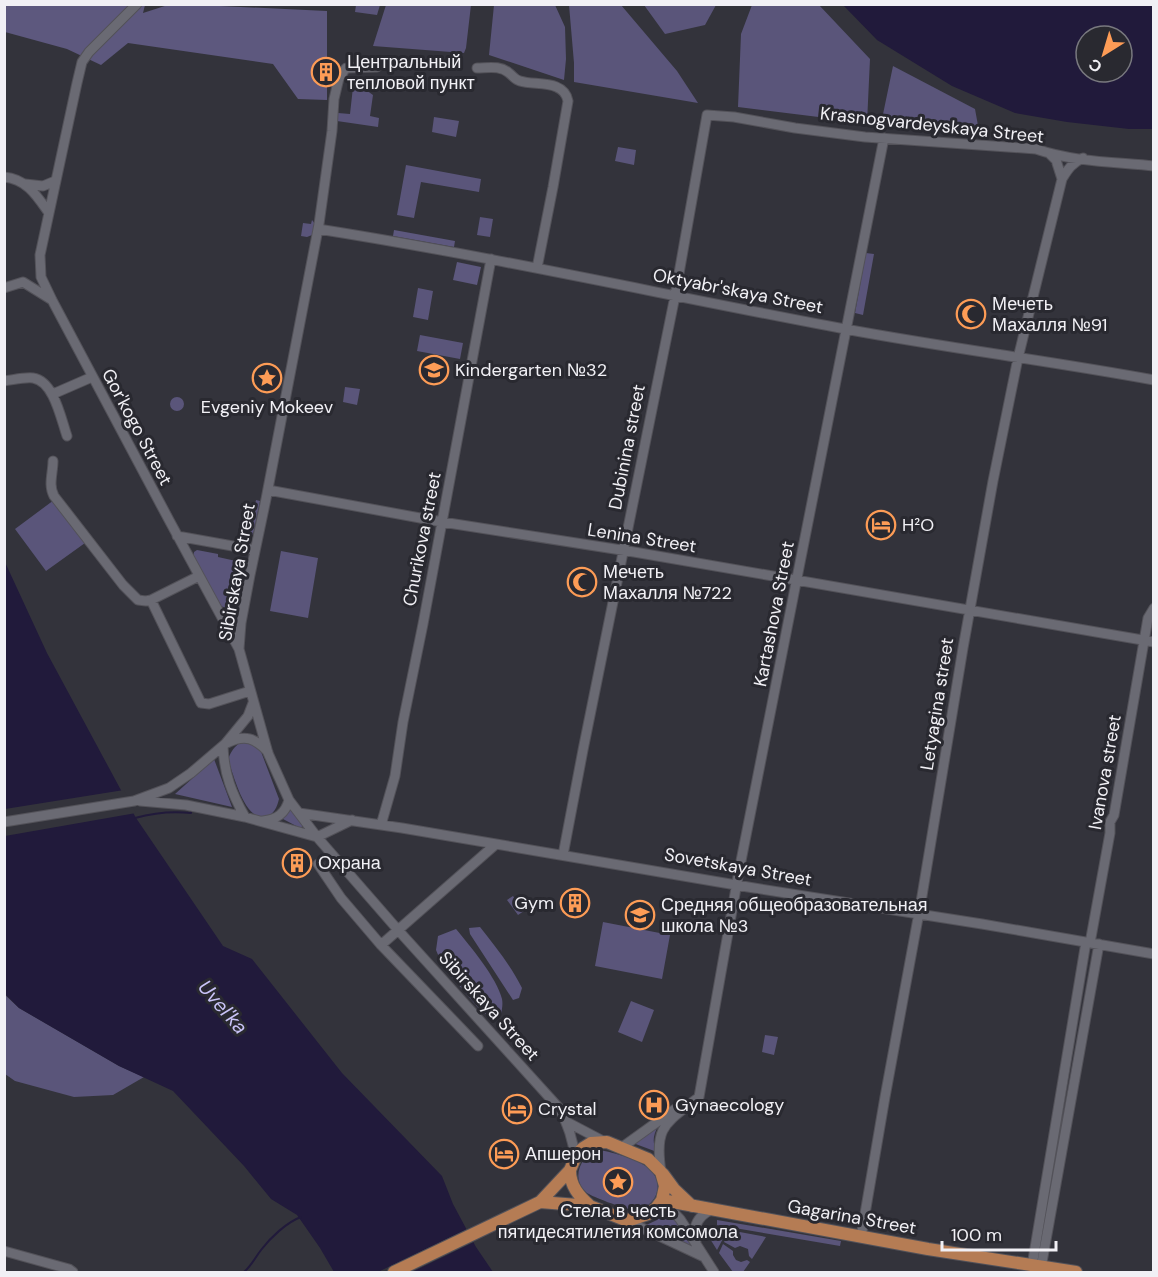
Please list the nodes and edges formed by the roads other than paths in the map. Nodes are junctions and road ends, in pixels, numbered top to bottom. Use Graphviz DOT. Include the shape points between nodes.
graph roads {
  1 [pos="137,4"];
  2 [pos="377,67"];
  3 [pos="477,68"];
  4 [pos="707,115"];
  5 [pos="884,138"];
  6 [pos="1049,153"];
  7 [pos="1083,158"];
  8 [pos="1154,166"];
  9 [pos="4,177"];
  10 [pos="1062,179"];
  11 [pos="55,181"];
  12 [pos="25,184"];
  13 [pos="49,213"];
  14 [pos="318,229"];
  15 [pos="491,259"];
  16 [pos="537,268"];
  17 [pos="40,269"];
  18 [pos="23,282"];
  19 [pos="4,288"];
  20 [pos="675,296"];
  21 [pos="52,300"];
  22 [pos="846,329"];
  23 [pos="1018,358"];
  24 [pos="92,377"];
  25 [pos="1154,380"];
  26 [pos="4,381"];
  27 [pos="53,394"];
  28 [pos="67,436"];
  29 [pos="53,461"];
  30 [pos="268,490"];
  31 [pos="442,522"];
  32 [pos="177,536"];
  33 [pos="255,550"];
  34 [pos="623,551"];
  35 [pos="199,576"];
  36 [pos="797,581"];
  37 [pos="151,600"];
  38 [pos="1154,608"];
  39 [pos="970,610"];
  40 [pos="1149,641"];
  41 [pos="239,649"];
  42 [pos="250,691"];
  43 [pos="253,703"];
  44 [pos="224,745"];
  45 [pos="268,753"];
  46 [pos="289,800"];
  47 [pos="134,801"];
  48 [pos="299,813"];
  49 [pos="245,818"];
  50 [pos="352,820"];
  51 [pos="258,821"];
  52 [pos="4,822"];
  53 [pos="381,825"];
  54 [pos="317,837"];
  55 [pos="496,844"];
  56 [pos="563,855"];
  57 [pos="318,864"];
  58 [pos="737,885"];
  59 [pos="918,914"];
  60 [pos="398,930"];
  61 [pos="1092,943"];
  62 [pos="381,945"];
  63 [pos="1154,954"];
  64 [pos="478,1046"];
  65 [pos="699,1094"];
  66 [pos="567,1122"];
  67 [pos="607,1142"];
  68 [pos="621,1148"];
  69 [pos="572,1164"];
  70 [pos="661,1172"];
  71 [pos="662,1200"];
  72 [pos="540,1202"];
  73 [pos="590,1206"];
  74 [pos="692,1207"];
  75 [pos="713,1209"];
  76 [pos="625,1220"];
  77 [pos="861,1237"];
  78 [pos="698,1246"];
  79 [pos="4,1251"];
  80 [pos="704,1257"];
  81 [pos="1036,1268"];
  82 [pos="59,1269"];
  83 [pos="73,1272"];
  84 [pos="394,1272"];
  85 [pos="714,1272"];
  86 [pos="1076,1272"];
  1 -- 11 [label="street, Gor'kogo Street" via="82,62"];
  2 -- 14 [label="street, Sibirskaya Street" via="346,68 339,78"];
  3 -- 16 [label="street" via="503,69 517,81 552,86 567,96"];
  4 -- 5 [label="street, Krasnogvardeyskaya Street"];
  4 -- 20 [label="street, Dubinina street"];
  5 -- 6 [label="street, Krasnogvardeyskaya Street"];
  5 -- 22 [label="street, Kartashova Street"];
  6 -- 7 [label="street, Krasnogvardeyskaya Street"];
  6 -- 10 [label="street" via="1056,160"];
  7 -- 8 [label="street, Krasnogvardeyskaya Street"];
  7 -- 10 [label="street"];
  9 -- 12 [label="street"];
  10 -- 23 [label="street, Letyagina street"];
  11 -- 12 [label="street" via="43,186"];
  11 -- 13 [label="street, Gor'kogo Street"];
  12 -- 13 [label="street"];
  13 -- 17 [label="street, Gor'kogo Street"];
  14 -- 15 [label="street, Oktyabr'skaya Street"];
  14 -- 30 [label="street, Sibirskaya Street"];
  15 -- 16 [label="street, Oktyabr'skaya Street"];
  15 -- 31 [label="street, Churikova street"];
  16 -- 20 [label="street, Oktyabr'skaya Street"];
  17 -- 18 [label="street"];
  17 -- 21 [label="street, Gor'kogo Street"];
  18 -- 19 [label="street"];
  18 -- 21 [label="street"];
  20 -- 22 [label="street, Oktyabr'skaya Street"];
  20 -- 34 [label="street, Dubinina street"];
  21 -- 24 [label="street, Gor'kogo Street"];
  22 -- 23 [label="street, Oktyabr'skaya Street"];
  22 -- 36 [label="street, Kartashova Street"];
  23 -- 25 [label="street, Oktyabr'skaya Street"];
  23 -- 39 [label="street, Letyagina street"];
  24 -- 27 [label="street"];
  24 -- 32 [label="street, Gor'kogo Street"];
  26 -- 27 [label="street" via="36,379"];
  27 -- 28 [label="street"];
  29 -- 37 [label="street" via="50,484 54,496 123,585 138,600"];
  30 -- 31 [label="street, Lenina Street"];
  30 -- 33 [label="street, Sibirskaya Street"];
  31 -- 34 [label="street, Lenina Street"];
  31 -- 53 [label="street, Churikova street" via="395,776"];
  32 -- 33 [label="street"];
  32 -- 35 [label="street, Gor'kogo Street"];
  33 -- 41 [label="street, Sibirskaya Street"];
  34 -- 36 [label="street, Lenina Street"];
  34 -- 56 [label="street, Dubinina street"];
  35 -- 37 [label="street"];
  35 -- 41 [label="street, Gor'kogo Street"];
  36 -- 39 [label="street, Lenina Street"];
  36 -- 58 [label="street, Kartashova Street"];
  37 -- 42 [label="street" via="201,703"];
  38 -- 40 [label="street, Ivanova street" via="1148,618"];
  39 -- 40 [label="street, Lenina Street"];
  39 -- 59 [label="street, Letyagina street"];
  40 -- 61 [label="street, Ivanova street" via="1110,822"];
  41 -- 42 [label="street, Sibirskaya Street"];
  42 -- 43 [label="street, Sibirskaya Street"];
  43 -- 44 [label="street" via="248,716"];
  43 -- 45 [label="street, Sibirskaya Street"];
  44 -- 45 [label="street" via="248,738"];
  44 -- 47 [label="street" via="176,784"];
  44 -- 49 [label="street" via="224,766"];
  45 -- 46 [label="street, Sibirskaya Street"];
  46 -- 48 [label="street, Sibirskaya Street"];
  46 -- 51 [label="street" via="277,818"];
  47 -- 49 [label="street" via="186,805"];
  47 -- 52 [label="street"];
  48 -- 50 [label="street, Sovetskaya Street"];
  48 -- 54 [label="street, Sibirskaya Street"];
  49 -- 51 [label="street"];
  50 -- 53 [label="street, Sovetskaya Street"];
  50 -- 54 [label="street"];
  51 -- 54 [label="street"];
  53 -- 55 [label="street, Sovetskaya Street"];
  54 -- 60 [label="street, Sibirskaya Street"];
  55 -- 56 [label="street, Sovetskaya Street"];
  55 -- 60 [label="street"];
  56 -- 58 [label="street, Sovetskaya Street"];
  57 -- 62 [label="street"];
  58 -- 59 [label="street, Sovetskaya Street"];
  58 -- 65 [label="street, Kartashova Street"];
  59 -- 61 [label="street, Sovetskaya Street"];
  59 -- 77 [label="street, Letyagina street"];
  60 -- 62 [label="street"];
  60 -- 66 [label="street, Sibirskaya Street" via="559,1108"];
  61 -- 63 [label="street, Sovetskaya Street"];
  61 -- 81 [label="street, Ivanova street"];
  62 -- 64 [label="street"];
  65 -- 68 [label="street"];
  65 -- 70 [label="street" via="660,1135"];
  66 -- 67 [label="street, Sibirskaya Street"];
  66 -- 69 [label="street, Sibirskaya Street" via="573,1141"];
  67 -- 68 [label="main road"];
  67 -- 69 [label="main road" via="587,1145"];
  68 -- 70 [label="main road" via="648,1159"];
  69 -- 72 [label="main road"];
  69 -- 73 [label="main road" via="573,1188"];
  70 -- 71 [label="main road" via="665,1186"];
  70 -- 74 [label="main road"];
  71 -- 74 [label="main road, Gagarina Street"];
  71 -- 76 [label="main road" via="648,1214"];
  71 -- 78 [label="street"];
  72 -- 73 [label="main road"];
  72 -- 84 [label="main road"];
  73 -- 76 [label="main road"];
  74 -- 75 [label="main road, Gagarina Street"];
  75 -- 77 [label="main road, Gagarina Street"];
  75 -- 78 [label="street" via="701,1216 694,1228"];
  76 -- 80 [label="street"];
  77 -- 81 [label="main road, Gagarina Street"];
  78 -- 80 [label="street"];
  79 -- 82 [label="street"];
  80 -- 85 [label="street"];
  81 -- 86 [label="main road, Gagarina Street"];
  82 -- 83 [label="street"];
}
